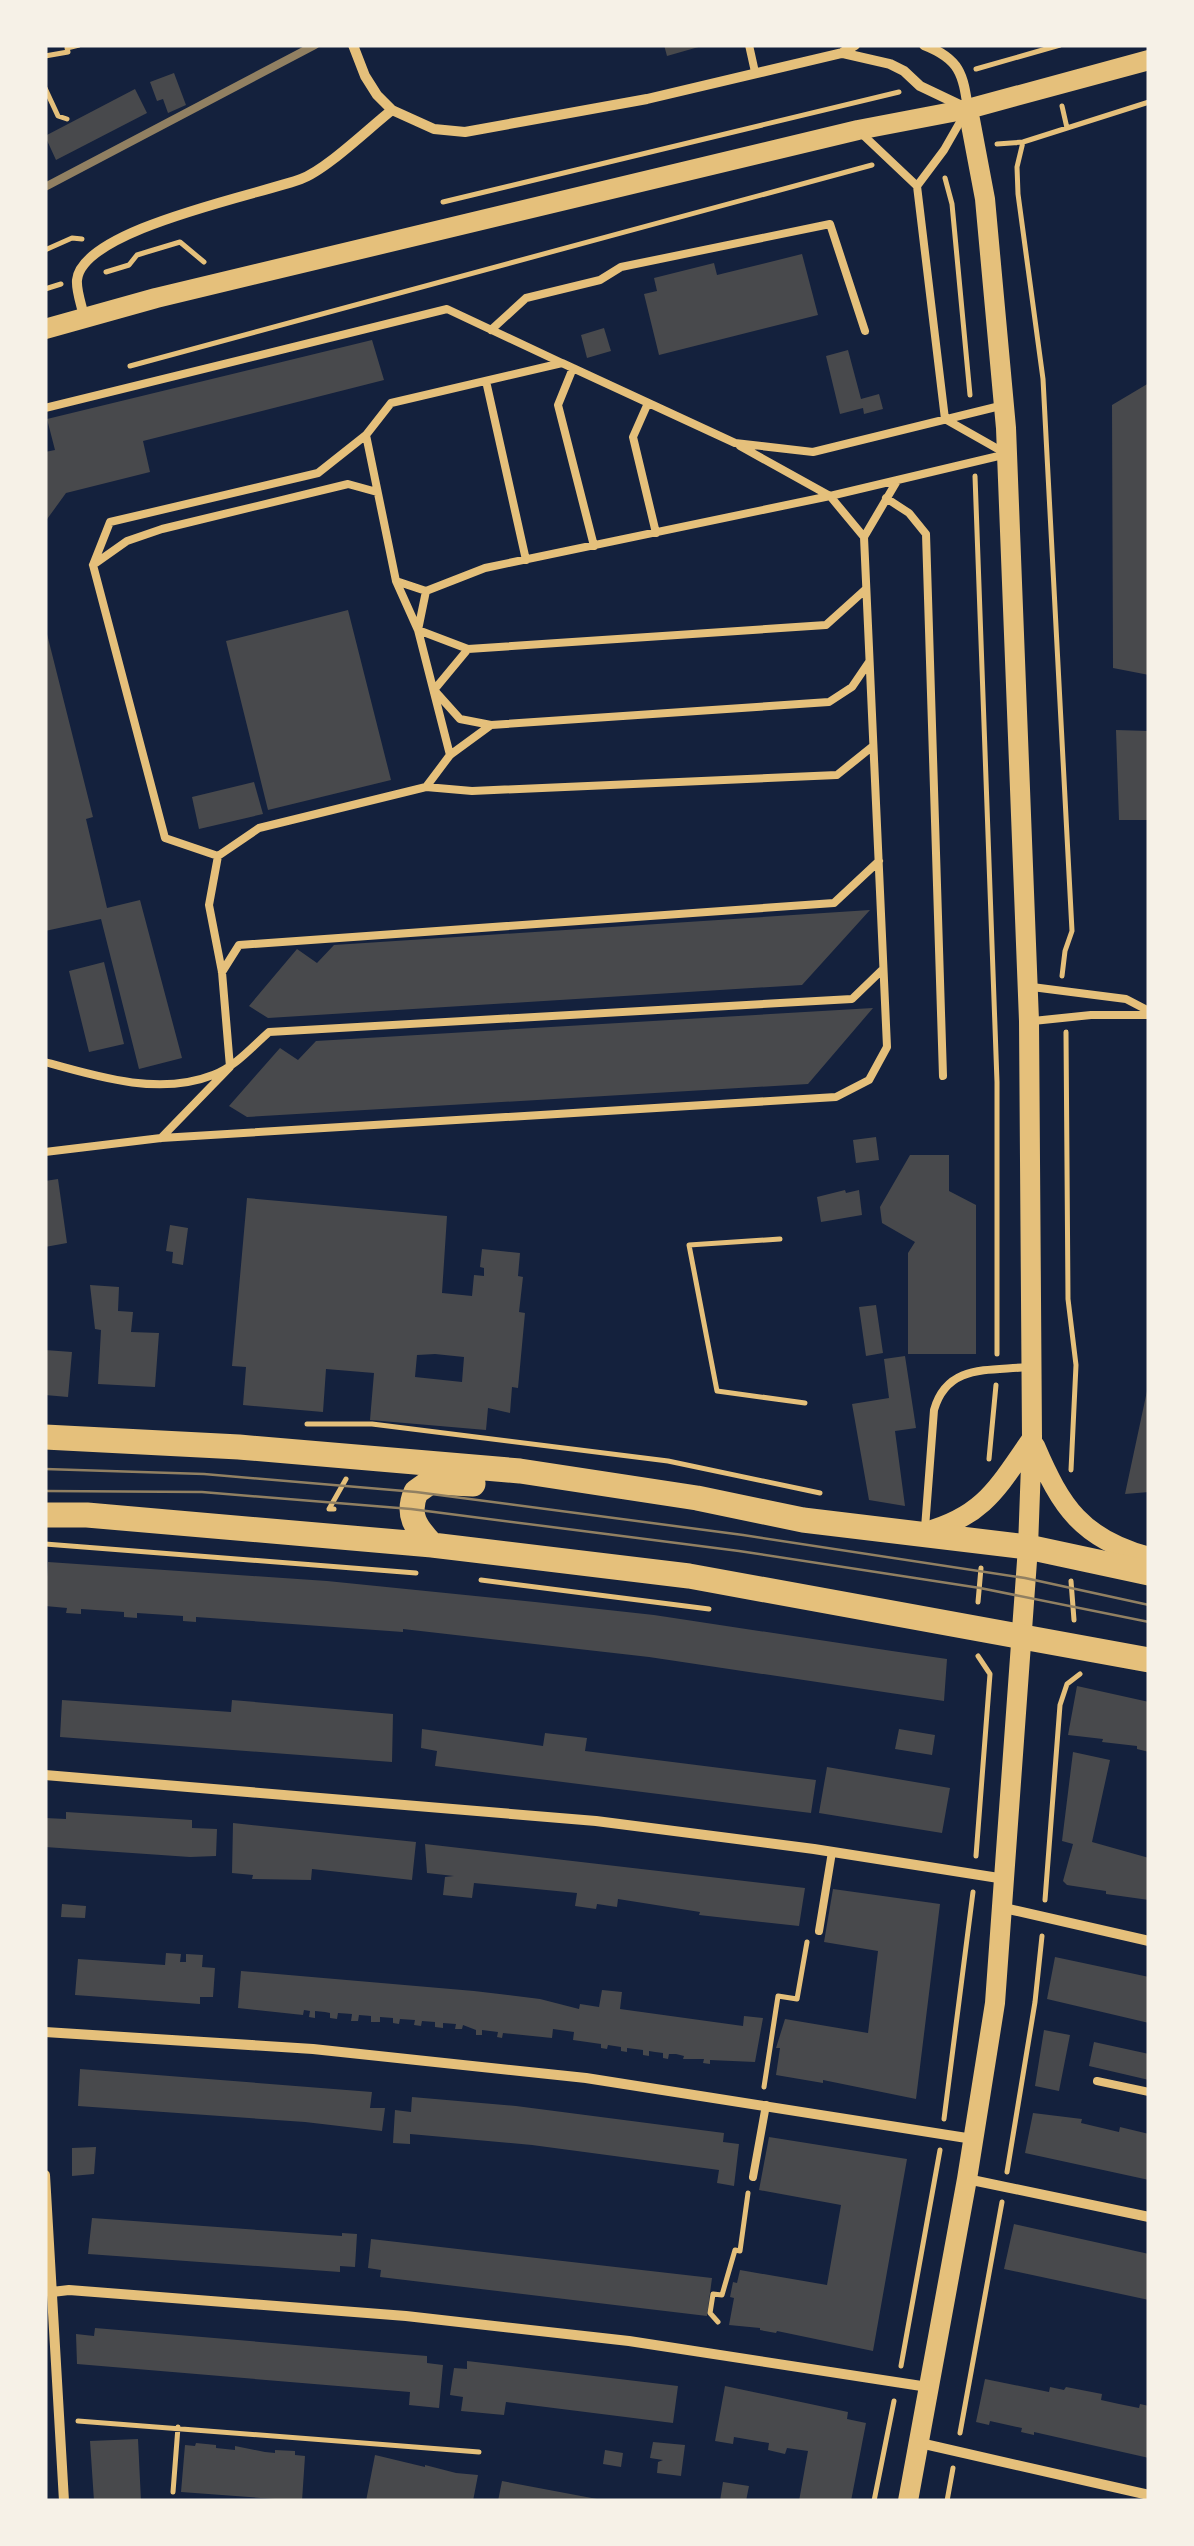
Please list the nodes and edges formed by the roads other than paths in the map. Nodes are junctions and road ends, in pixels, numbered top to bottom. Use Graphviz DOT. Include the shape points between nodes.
graph roads {
  1 [pos="352,45"];
  2 [pos="749,45"];
  3 [pos="855,45"];
  4 [pos="924,45"];
  5 [pos="842,53"];
  6 [pos="1149,60"];
  7 [pos="755,72"];
  8 [pos="968,109"];
  9 [pos="392,110"];
  10 [pos="858,130"];
  11 [pos="916,186"];
  12 [pos="84,317"];
  13 [pos="45,330"];
  14 [pos="491,330"];
  15 [pos="865,331"];
  16 [pos="562,364"];
  17 [pos="572,368"];
  18 [pos="486,381"];
  19 [pos="648,403"];
  20 [pos="1003,405"];
  21 [pos="45,408"];
  22 [pos="945,419"];
  23 [pos="366,435"];
  24 [pos="735,443"];
  25 [pos="1006,454"];
  26 [pos="897,480"];
  27 [pos="377,492"];
  28 [pos="830,496"];
  29 [pos="886,498"];
  30 [pos="656,533"];
  31 [pos="864,536"];
  32 [pos="594,546"];
  33 [pos="526,560"];
  34 [pos="93,565"];
  35 [pos="396,581"];
  36 [pos="866,589"];
  37 [pos="426,591"];
  38 [pos="418,630"];
  39 [pos="468,649"];
  40 [pos="870,662"];
  41 [pos="434,690"];
  42 [pos="491,725"];
  43 [pos="874,746"];
  44 [pos="450,755"];
  45 [pos="426,787"];
  46 [pos="218,856"];
  47 [pos="879,861"];
  48 [pos="883,968"];
  49 [pos="222,972"];
  50 [pos="1028,986"];
  51 [pos="1149,1013"];
  52 [pos="1029,1021"];
  53 [pos="45,1062"];
  54 [pos="230,1066"];
  55 [pos="944,1076"];
  56 [pos="162,1138"];
  57 [pos="45,1152"];
  58 [pos="1032,1367"];
  59 [pos="45,1437"];
  60 [pos="1032,1438"];
  61 [pos="520,1471"];
  62 [pos="45,1515"];
  63 [pos="925,1532"];
  64 [pos="432,1545"];
  65 [pos="1028,1547"];
  66 [pos="1149,1557"];
  67 [pos="1149,1573"];
  68 [pos="1019,1647"];
  69 [pos="1149,1660"];
  70 [pos="45,1775"];
  71 [pos="832,1852"];
  72 [pos="1006,1880"];
  73 [pos="1004,1908"];
  74 [pos="818,1931"];
  75 [pos="1149,1940"];
  76 [pos="45,2032"];
  77 [pos="1097,2081"];
  78 [pos="1149,2092"];
  79 [pos="766,2105"];
  80 [pos="974,2140"];
  81 [pos="45,2175"];
  82 [pos="753,2178"];
  83 [pos="967,2180"];
  84 [pos="1149,2216"];
  85 [pos="52,2292"];
  86 [pos="928,2387"];
  87 [pos="918,2442"];
  88 [pos="1149,2495"];
  89 [pos="64,2501"];
  90 [pos="908,2501"];
  1 -- 9 [label="street"];
  2 -- 7 [label="lane"];
  3 -- 5 [label="street"];
  4 -- 8 [label="street" via="963,72"];
  5 -- 7 [label="street"];
  5 -- 8 [label="street" via="904,70 920,86"];
  6 -- 8 [label="main road"];
  7 -- 9 [label="street" via="465,132 434,130"];
  8 -- 10 [label="main road"];
  8 -- 11 [label="lane"];
  8 -- 20 [label="main road" via="985,199"];
  9 -- 12 [label="street" via="306,178 105,244 77,280"];
  10 -- 11 [label="lane"];
  10 -- 12 [label="main road"];
  11 -- 22 [label="lane"];
  12 -- 13 [label="main road"];
  14 -- 15 [label="lane" via="526,298 600,280 621,267 830,224"];
  14 -- 16 [label="lane"];
  14 -- 21 [label="lane" via="447,310"];
  16 -- 17 [label="lane"];
  16 -- 18 [label="lane"];
  17 -- 19 [label="lane"];
  17 -- 32 [label="lane" via="558,404"];
  18 -- 23 [label="lane" via="391,404"];
  18 -- 33 [label="lane"];
  19 -- 24 [label="lane"];
  19 -- 30 [label="lane" via="632,436"];
  20 -- 22 [label="lane"];
  20 -- 25 [label="main road"];
  22 -- 24 [label="lane" via="813,452"];
  22 -- 25 [label="lane"];
  23 -- 27 [label="lane"];
  23 -- 34 [label="lane" via="318,474 110,522"];
  24 -- 28 [label="lane"];
  25 -- 26 [label="lane"];
  25 -- 50 [label="main road"];
  26 -- 28 [label="lane"];
  26 -- 29 [label="lane"];
  27 -- 34 [label="lane" via="348,484 162,529 127,541"];
  27 -- 35 [label="lane"];
  28 -- 30 [label="lane"];
  28 -- 31 [label="lane"];
  29 -- 31 [label="lane"];
  29 -- 55 [label="lane" via="926,534"];
  30 -- 32 [label="lane"];
  31 -- 36 [label="lane"];
  32 -- 33 [label="lane"];
  33 -- 37 [label="lane"];
  34 -- 46 [label="lane" via="165,838"];
  35 -- 37 [label="lane"];
  35 -- 38 [label="lane"];
  36 -- 39 [label="lane" via="826,625"];
  36 -- 40 [label="lane"];
  37 -- 38 [label="lane"];
  38 -- 39 [label="lane"];
  38 -- 41 [label="lane"];
  39 -- 41 [label="lane"];
  40 -- 42 [label="lane" via="852,687 829,702"];
  40 -- 43 [label="lane"];
  41 -- 42 [label="lane" via="460,719"];
  41 -- 44 [label="lane"];
  42 -- 44 [label="lane"];
  43 -- 45 [label="lane" via="837,775 472,791"];
  43 -- 47 [label="lane"];
  44 -- 45 [label="lane"];
  45 -- 46 [label="lane" via="259,828"];
  46 -- 49 [label="lane" via="209,905"];
  47 -- 48 [label="lane"];
  47 -- 49 [label="lane" via="834,903 240,945"];
  48 -- 54 [label="lane" via="852,999 268,1032"];
  48 -- 56 [label="lane" via="887,1047 870,1080 836,1097"];
  49 -- 54 [label="lane"];
  50 -- 51 [label="lane" via="1126,999"];
  50 -- 52 [label="main road"];
  51 -- 52 [label="lane"];
  52 -- 58 [label="main road"];
  53 -- 54 [label="lane" via="148,1086 212,1076"];
  54 -- 56 [label="lane"];
  56 -- 57 [label="lane"];
  58 -- 60 [label="main road"];
  58 -- 63 [label="lane" via="969,1372 939,1395"];
  59 -- 61 [label="main road"];
  60 -- 63 [label="main road" via="989,1499 956,1524"];
  60 -- 65 [label="main road"];
  60 -- 66 [label="main road" via="1053,1488 1078,1521 1102,1540"];
  61 -- 63 [label="main road" via="803,1520"];
  61 -- 64 [label="main road" via="490,1486 421,1486 412,1499 413,1522"];
  62 -- 64 [label="main road"];
  63 -- 65 [label="main road"];
  64 -- 68 [label="main road" via="689,1576"];
  65 -- 67 [label="main road"];
  65 -- 68 [label="main road"];
  68 -- 69 [label="main road" via="1079,1646"];
  68 -- 72 [label="main road"];
  70 -- 71 [label="street" via="596,1822"];
  71 -- 72 [label="street"];
  71 -- 74 [label="lane"];
  72 -- 73 [label="main road"];
  73 -- 75 [label="street"];
  73 -- 80 [label="main road"];
  76 -- 79 [label="street" via="312,2049"];
  77 -- 78 [label="lane"];
  79 -- 80 [label="street"];
  79 -- 82 [label="lane"];
  80 -- 83 [label="main road"];
  81 -- 85 [label="street"];
  83 -- 84 [label="street"];
  83 -- 86 [label="main road"];
  85 -- 86 [label="street" via="406,2316 695,2350"];
  85 -- 89 [label="street"];
  86 -- 87 [label="main road"];
  87 -- 88 [label="street"];
  87 -- 90 [label="main road"];
}
